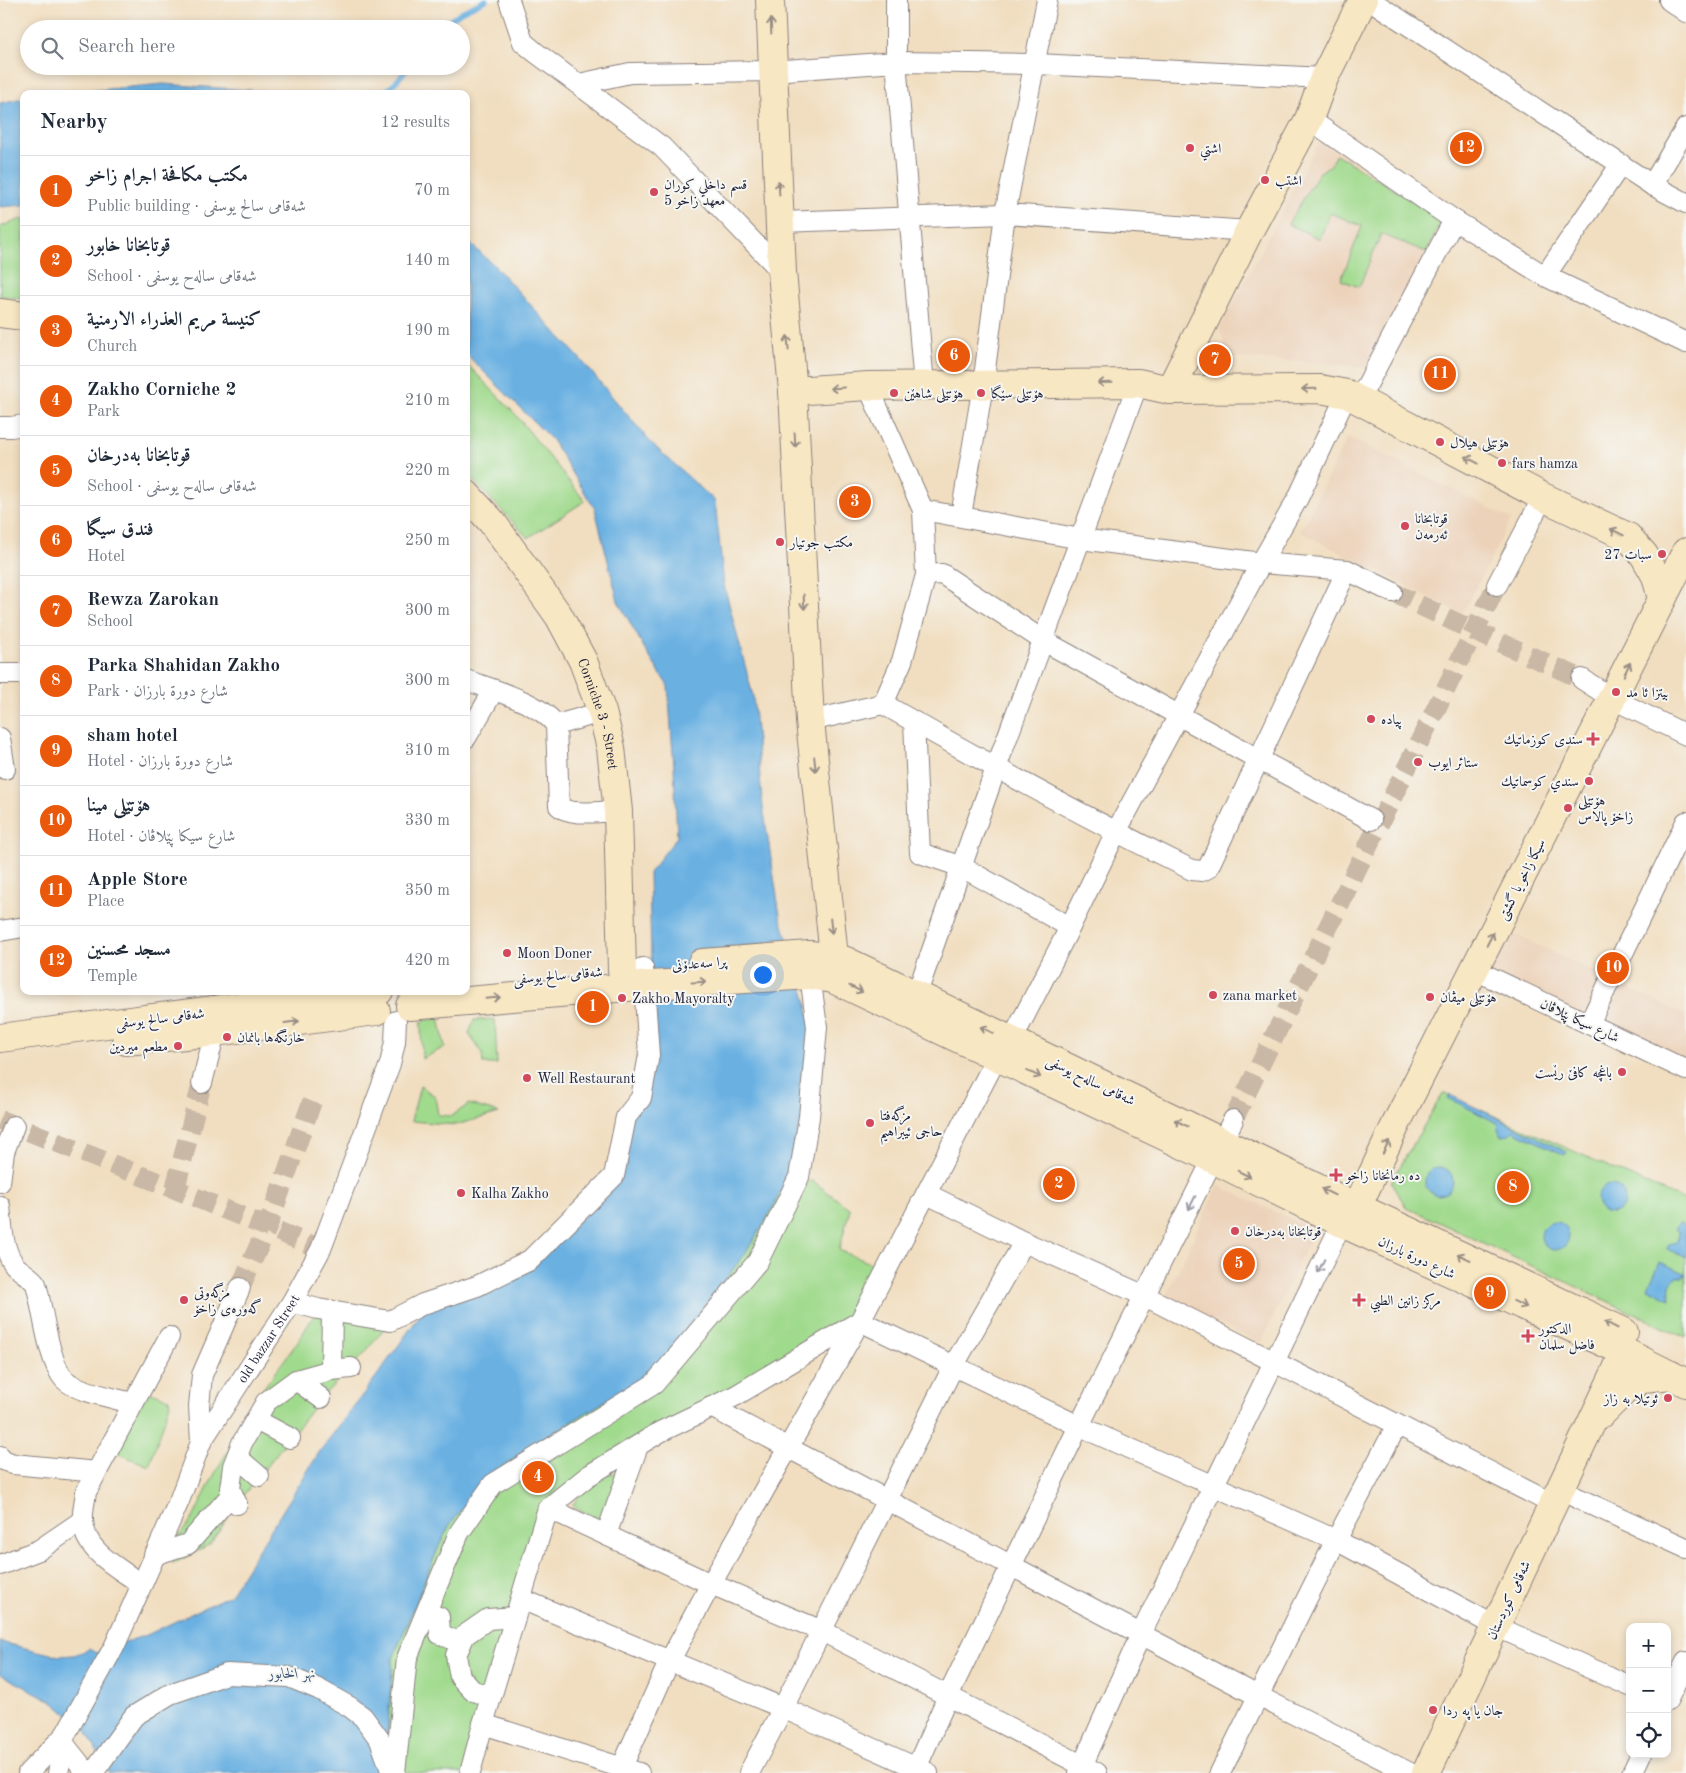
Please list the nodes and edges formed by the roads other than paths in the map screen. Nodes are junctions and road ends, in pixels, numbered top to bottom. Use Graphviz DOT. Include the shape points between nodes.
graph roads {
  1 [pos="509,0"];
  2 [pos="770,0"];
  3 [pos="896,0"];
  4 [pos="1047,0"];
  5 [pos="1363,0"];
  6 [pos="1370,0"];
  7 [pos="1669,0"];
  8 [pos="1686,12"];
  9 [pos="896,62"];
  10 [pos="1036,64"];
  11 [pos="772,71"];
  12 [pos="1324,78"];
  13 [pos="579,84"];
  14 [pos="1309,119"];
  15 [pos="1686,128"];
  16 [pos="1622,164"];
  17 [pos="1652,185"];
  18 [pos="1686,203"];
  19 [pos="1005,214"];
  20 [pos="910,218"];
  21 [pos="1454,220"];
  22 [pos="781,222"];
  23 [pos="1249,231"];
  24 [pos="782,272"];
  25 [pos="1545,276"];
  26 [pos="0,314"];
  27 [pos="20,316"];
  28 [pos="1686,343"];
  29 [pos="1138,383"];
  30 [pos="924,385"];
  31 [pos="984,385"];
  32 [pos="868,386"];
  33 [pos="1170,390"];
  34 [pos="793,391"];
  35 [pos="1353,397"];
  36 [pos="20,425"];
  37 [pos="0,427"];
  38 [pos="1543,497"];
  39 [pos="470,498"];
  40 [pos="923,510"];
  41 [pos="962,516"];
  42 [pos="1081,539"];
  43 [pos="1686,552"];
  44 [pos="1261,563"];
  45 [pos="1347,570"];
  46 [pos="926,575"];
  47 [pos="1498,585"];
  48 [pos="1392,592"];
  49 [pos="1662,599"];
  50 [pos="1044,641"];
  51 [pos="0,674"];
  52 [pos="20,674"];
  53 [pos="1582,679"];
  54 [pos="470,681"];
  55 [pos="494,690"];
  56 [pos="1612,699"];
  57 [pos="884,704"];
  58 [pos="602,712"];
  59 [pos="1179,716"];
  60 [pos="810,721"];
  61 [pos="914,722"];
  62 [pos="556,726"];
  63 [pos="470,731"];
  64 [pos="1686,735"];
  65 [pos="0,738"];
  66 [pos="1258,760"];
  67 [pos="996,768"];
  68 [pos="6,769"];
  69 [pos="618,811"];
  70 [pos="1371,820"];
  71 [pos="1686,822"];
  72 [pos="1116,832"];
  73 [pos="962,867"];
  74 [pos="1070,927"];
  75 [pos="20,928"];
  76 [pos="0,932"];
  77 [pos="817,962"];
  78 [pos="1475,970"];
  79 [pos="642,975"];
  80 [pos="470,983"];
  81 [pos="470,994"];
  82 [pos="456,995"];
  83 [pos="916,996"];
  84 [pos="391,1002"];
  85 [pos="220,1011"];
  86 [pos="1588,1024"];
  87 [pos="0,1038"];
  88 [pos="1004,1049"];
  89 [pos="0,1054"];
  90 [pos="1686,1070"];
  91 [pos="202,1083"];
  92 [pos="14,1126"];
  93 [pos="1223,1141"];
  94 [pos="0,1182"];
  95 [pos="927,1194"];
  96 [pos="0,1206"];
  97 [pos="1359,1219"];
  98 [pos="1024,1242"];
  99 [pos="240,1288"];
  100 [pos="1145,1296"];
  101 [pos="292,1302"];
  102 [pos="332,1311"];
  103 [pos="860,1321"];
  104 [pos="169,1337"];
  105 [pos="1625,1352"];
  106 [pos="1274,1362"];
  107 [pos="954,1365"];
  108 [pos="351,1368"];
  109 [pos="331,1370"];
  110 [pos="1681,1374"];
  111 [pos="296,1380"];
  112 [pos="321,1398"];
  113 [pos="132,1403"];
  114 [pos="711,1407"];
  115 [pos="256,1420"];
  116 [pos="1397,1425"];
  117 [pos="1079,1426"];
  118 [pos="1589,1427"];
  119 [pos="290,1438"];
  120 [pos="201,1442"];
  121 [pos="638,1446"];
  122 [pos="788,1449"];
  123 [pos="0,1456"];
  124 [pos="237,1457"];
  125 [pos="97,1472"];
  126 [pos="259,1476"];
  127 [pos="1214,1486"];
  128 [pos="1556,1497"];
  129 [pos="888,1500"];
  130 [pos="548,1508"];
  131 [pos="82,1520"];
  132 [pos="606,1535"];
  133 [pos="1336,1540"];
  134 [pos="1686,1548"];
  135 [pos="154,1555"];
  136 [pos="0,1566"];
  137 [pos="1012,1566"];
  138 [pos="141,1584"];
  139 [pos="710,1584"];
  140 [pos="518,1608"];
  141 [pos="424,1615"];
  142 [pos="1495,1626"];
  143 [pos="822,1631"];
  144 [pos="440,1634"];
  145 [pos="1141,1634"];
  146 [pos="415,1638"];
  147 [pos="461,1643"];
  148 [pos="669,1662"];
  149 [pos="1686,1662"];
  150 [pos="1626,1684"];
  151 [pos="1681,1685"];
  152 [pos="491,1696"];
  153 [pos="948,1696"];
  154 [pos="1258,1696"];
  155 [pos="1671,1696"];
  156 [pos="784,1708"];
  157 [pos="483,1724"];
  158 [pos="64,1740"];
  159 [pos="1639,1758"];
  160 [pos="631,1770"];
  161 [pos="920,1771"];
  162 [pos="1086,1771"];
  163 [pos="93,1772"];
  164 [pos="28,1773"];
  165 [pos="58,1773"];
  166 [pos="393,1773"];
  167 [pos="470,1773"];
  168 [pos="749,1773"];
  169 [pos="1220,1773"];
  170 [pos="1410,1773"];
  171 [pos="1426,1773"];
  172 [pos="1632,1773"];
  1 -- 13 [label="street" via="523,42"];
  11 -- 2 [label="main road, one-way"];
  3 -- 9 [label="street"];
  4 -- 10 [label="street"];
  5 -- 12 [label="main road"];
  6 -- 16 [label="street"];
  7 -- 8 [label="street"];
  9 -- 10 [label="street"];
  9 -- 11 [label="street"];
  9 -- 20 [label="street"];
  10 -- 12 [label="street"];
  10 -- 19 [label="street"];
  11 -- 13 [label="street" via="630,73"];
  22 -- 11 [label="main road, one-way"];
  12 -- 14 [label="main road"];
  13 -- 24 [label="street" via="662,147"];
  14 -- 21 [label="street"];
  14 -- 23 [label="main road"];
  15 -- 17 [label="street"];
  16 -- 17 [label="street"];
  16 -- 25 [label="street"];
  17 -- 18 [label="street"];
  19 -- 20 [label="street"];
  19 -- 23 [label="street"];
  19 -- 31 [label="street"];
  20 -- 22 [label="street"];
  20 -- 30 [label="street"];
  21 -- 25 [label="street"];
  21 -- 35 [label="street"];
  22 -- 24 [label="main road"];
  23 -- 33 [label="main road"];
  34 -- 24 [label="main road, one-way"];
  25 -- 28 [label="street"];
  26 -- 27 [label="main road"];
  29 -- 31 [label="main road, one-way"];
  29 -- 33 [label="main road"];
  29 -- 42 [label="street"];
  30 -- 31 [label="main road"];
  30 -- 32 [label="main road"];
  31 -- 41 [label="street"];
  32 -- 34 [label="main road, one-way"];
  32 -- 40 [label="street"];
  35 -- 33 [label="main road, one-way" via="1320,389"];
  34 -- 60 [label="main road, one-way"];
  38 -- 35 [label="main road, one-way"];
  35 -- 44 [label="street"];
  36 -- 37 [label="street"];
  38 -- 47 [label="street"];
  49 -- 38 [label="main road, one-way" via="1656,576 1628,537"];
  39 -- 58 [label="main road, Corniche 3 - Street" via="492,522 559,616 583,661"];
  40 -- 41 [label="street"];
  40 -- 46 [label="street"];
  41 -- 42 [label="street"];
  42 -- 44 [label="street"];
  42 -- 50 [label="street"];
  43 -- 49 [label="main road, سیکا زاخو یا گشتى"];
  44 -- 45 [label="street"];
  44 -- 59 [label="street"];
  45 -- 48 [label="street"];
  45 -- 66 [label="street"];
  46 -- 50 [label="street" via="942,574"];
  46 -- 57 [label="street" via="902,661"];
  56 -- 49 [label="main road, سیکا زاخو یا گشتى, one-way"];
  50 -- 59 [label="street"];
  50 -- 67 [label="street"];
  51 -- 52 [label="street"];
  53 -- 56 [label="street"];
  54 -- 55 [label="street"];
  55 -- 62 [label="street" via="512,696 550,718"];
  55 -- 63 [label="street"];
  56 -- 64 [label="street"];
  78 -- 56 [label="main road, سیکا زاخو یا گشتى, one-way"];
  57 -- 60 [label="street"];
  57 -- 61 [label="street"];
  58 -- 62 [label="street"];
  58 -- 69 [label="main road, Corniche 3 - Street" via="612,748"];
  59 -- 66 [label="street"];
  59 -- 72 [label="street"];
  60 -- 77 [label="main road, one-way"];
  61 -- 67 [label="street"];
  61 -- 73 [label="street" via="920,853"];
  62 -- 69 [label="street" via="559,806 572,812"];
  65 -- 68 [label="street"];
  66 -- 70 [label="street"];
  66 -- 72 [label="street" via="1208,868 1202,872"];
  67 -- 72 [label="street"];
  67 -- 73 [label="street"];
  69 -- 79 [label="main road, Corniche 3 - Street"];
  71 -- 86 [label="street"];
  72 -- 74 [label="street"];
  73 -- 74 [label="street"];
  73 -- 83 [label="street"];
  74 -- 88 [label="street"];
  75 -- 76 [label="street"];
  77 -- 79 [label="main road, پرا سەعدۆنی"];
  77 -- 83 [label="main road, شەقامی سالەح یوسفی"];
  77 -- 88 [label="main road, شەقامی سالەح یوسفی, one-way" via="833,979"];
  77 -- 141 [label="street" via="817,1027 809,1117 799,1177 758,1261 654,1384 492,1484 459,1533"];
  78 -- 86 [label="street, شارع سيكا پێلاڤان"];
  97 -- 78 [label="main road, سیکا زاخو یا گشتى, one-way" via="1398,1120"];
  79 -- 80 [label="main road, شەقامی سالح یوسفی"];
  81 -- 79 [label="main road, شەقامی سالح یوسفی, one-way"];
  79 -- 102 [label="street" via="649,1055 641,1098 626,1117 614,1176 530,1260 521,1265 477,1286 423,1304 390,1321"];
  84 -- 82 [label="main road, شەقامی سالح یوسفی, one-way"];
  88 -- 83 [label="main road, شەقامی سالەح یوسفی, one-way"];
  84 -- 85 [label="main road, شەقامی سالح یوسفی"];
  84 -- 101 [label="street, old bazzar Street" via="394,1050 384,1081 321,1249"];
  85 -- 87 [label="main road, شەقامی سالح یوسفی"];
  85 -- 89 [label="main road, شەقامی سالح یوسفی"];
  85 -- 91 [label="street"];
  86 -- 90 [label="street, شارع سيكا پێلاڤان"];
  88 -- 93 [label="main road, شەقامی سالەح یوسفی"];
  88 -- 95 [label="street"];
  92 -- 94 [label="street" via="4,1152"];
  93 -- 97 [label="main road, شەقامی سالەح یوسفی"];
  93 -- 100 [label="street, one-way"];
  95 -- 98 [label="street"];
  95 -- 103 [label="street"];
  96 -- 113 [label="street" via="8,1252 13,1264 36,1284 53,1356 61,1375 84,1390"];
  97 -- 105 [label="main road, شارع دورة بارزان, one-way"];
  97 -- 106 [label="street, one-way"];
  110 -- 97 [label="main road, شارع دورة بارزان, one-way" via="1600,1320"];
  98 -- 100 [label="street"];
  98 -- 107 [label="street"];
  99 -- 120 [label="street" via="202,1375 198,1406"];
  100 -- 106 [label="street"];
  100 -- 117 [label="street"];
  101 -- 102 [label="street"];
  101 -- 120 [label="street, old bazzar Street"];
  102 -- 109 [label="street"];
  103 -- 107 [label="street"];
  103 -- 114 [label="street"];
  103 -- 122 [label="street"];
  104 -- 113 [label="street"];
  105 -- 110 [label="main road, شارع دورة بارزان"];
  105 -- 118 [label="main road, شەقامی کوردستان"];
  106 -- 116 [label="street"];
  106 -- 127 [label="street"];
  107 -- 117 [label="street"];
  107 -- 129 [label="street"];
  108 -- 109 [label="street"];
  109 -- 111 [label="street"];
  110 -- 118 [label="main road, شەقامی کوردستان" via="1644,1378 1624,1391"];
  111 -- 112 [label="street"];
  111 -- 115 [label="street" via="266,1402"];
  113 -- 125 [label="street"];
  114 -- 121 [label="street"];
  114 -- 122 [label="street"];
  115 -- 119 [label="street"];
  115 -- 124 [label="street"];
  116 -- 128 [label="street"];
  116 -- 133 [label="street"];
  117 -- 127 [label="street"];
  117 -- 137 [label="street"];
  118 -- 128 [label="main road, شەقامی کوردستان"];
  120 -- 135 [label="street, old bazzar Street"];
  121 -- 130 [label="street" via="588,1476"];
  121 -- 132 [label="street"];
  122 -- 129 [label="street"];
  122 -- 139 [label="street"];
  123 -- 125 [label="street" via="13,1464"];
  124 -- 126 [label="street"];
  124 -- 135 [label="street" via="230,1489 235,1499 188,1544"];
  125 -- 131 [label="street" via="86,1492"];
  127 -- 133 [label="street"];
  127 -- 145 [label="street"];
  128 -- 134 [label="street"];
  128 -- 142 [label="main road, شەقامی کوردستان"];
  129 -- 137 [label="street"];
  129 -- 143 [label="street"];
  130 -- 132 [label="street"];
  130 -- 140 [label="street"];
  131 -- 136 [label="street" via="39,1550"];
  131 -- 138 [label="street" via="87,1538 96,1551"];
  132 -- 139 [label="street"];
  133 -- 142 [label="street"];
  133 -- 154 [label="street"];
  135 -- 138 [label="street, old bazzar Street"];
  137 -- 145 [label="street"];
  137 -- 153 [label="street"];
  138 -- 158 [label="street, old bazzar Street" via="115,1645"];
  139 -- 143 [label="street"];
  139 -- 148 [label="street"];
  140 -- 147 [label="street" via="488,1619 465,1635"];
  140 -- 148 [label="street"];
  140 -- 152 [label="street"];
  141 -- 144 [label="street" via="439,1617"];
  141 -- 146 [label="street"];
  142 -- 150 [label="street"];
  142 -- 171 [label="main road, شەقامی کوردستان"];
  143 -- 153 [label="street"];
  143 -- 156 [label="street"];
  144 -- 146 [label="street" via="430,1639"];
  144 -- 147 [label="street"];
  145 -- 154 [label="street"];
  145 -- 162 [label="street"];
  146 -- 166 [label="street" via="407,1658"];
  147 -- 152 [label="street" via="456,1655 460,1677 473,1691"];
  148 -- 156 [label="street"];
  148 -- 160 [label="street"];
  149 -- 151 [label="street"];
  151 -- 155 [label="street"];
  152 -- 157 [label="street"];
  153 -- 161 [label="street"];
  153 -- 162 [label="street"];
  154 -- 169 [label="street"];
  154 -- 170 [label="street"];
  156 -- 161 [label="street"];
  156 -- 168 [label="street"];
  157 -- 160 [label="street"];
  157 -- 167 [label="street"];
  158 -- 163 [label="street"];
  158 -- 164 [label="street"];
  158 -- 165 [label="street"];
  159 -- 172 [label="street"];
  163 -- 166 [label="street" via="134,1716 170,1694 227,1674 289,1677 350,1707 363,1717 380,1740"];
}
